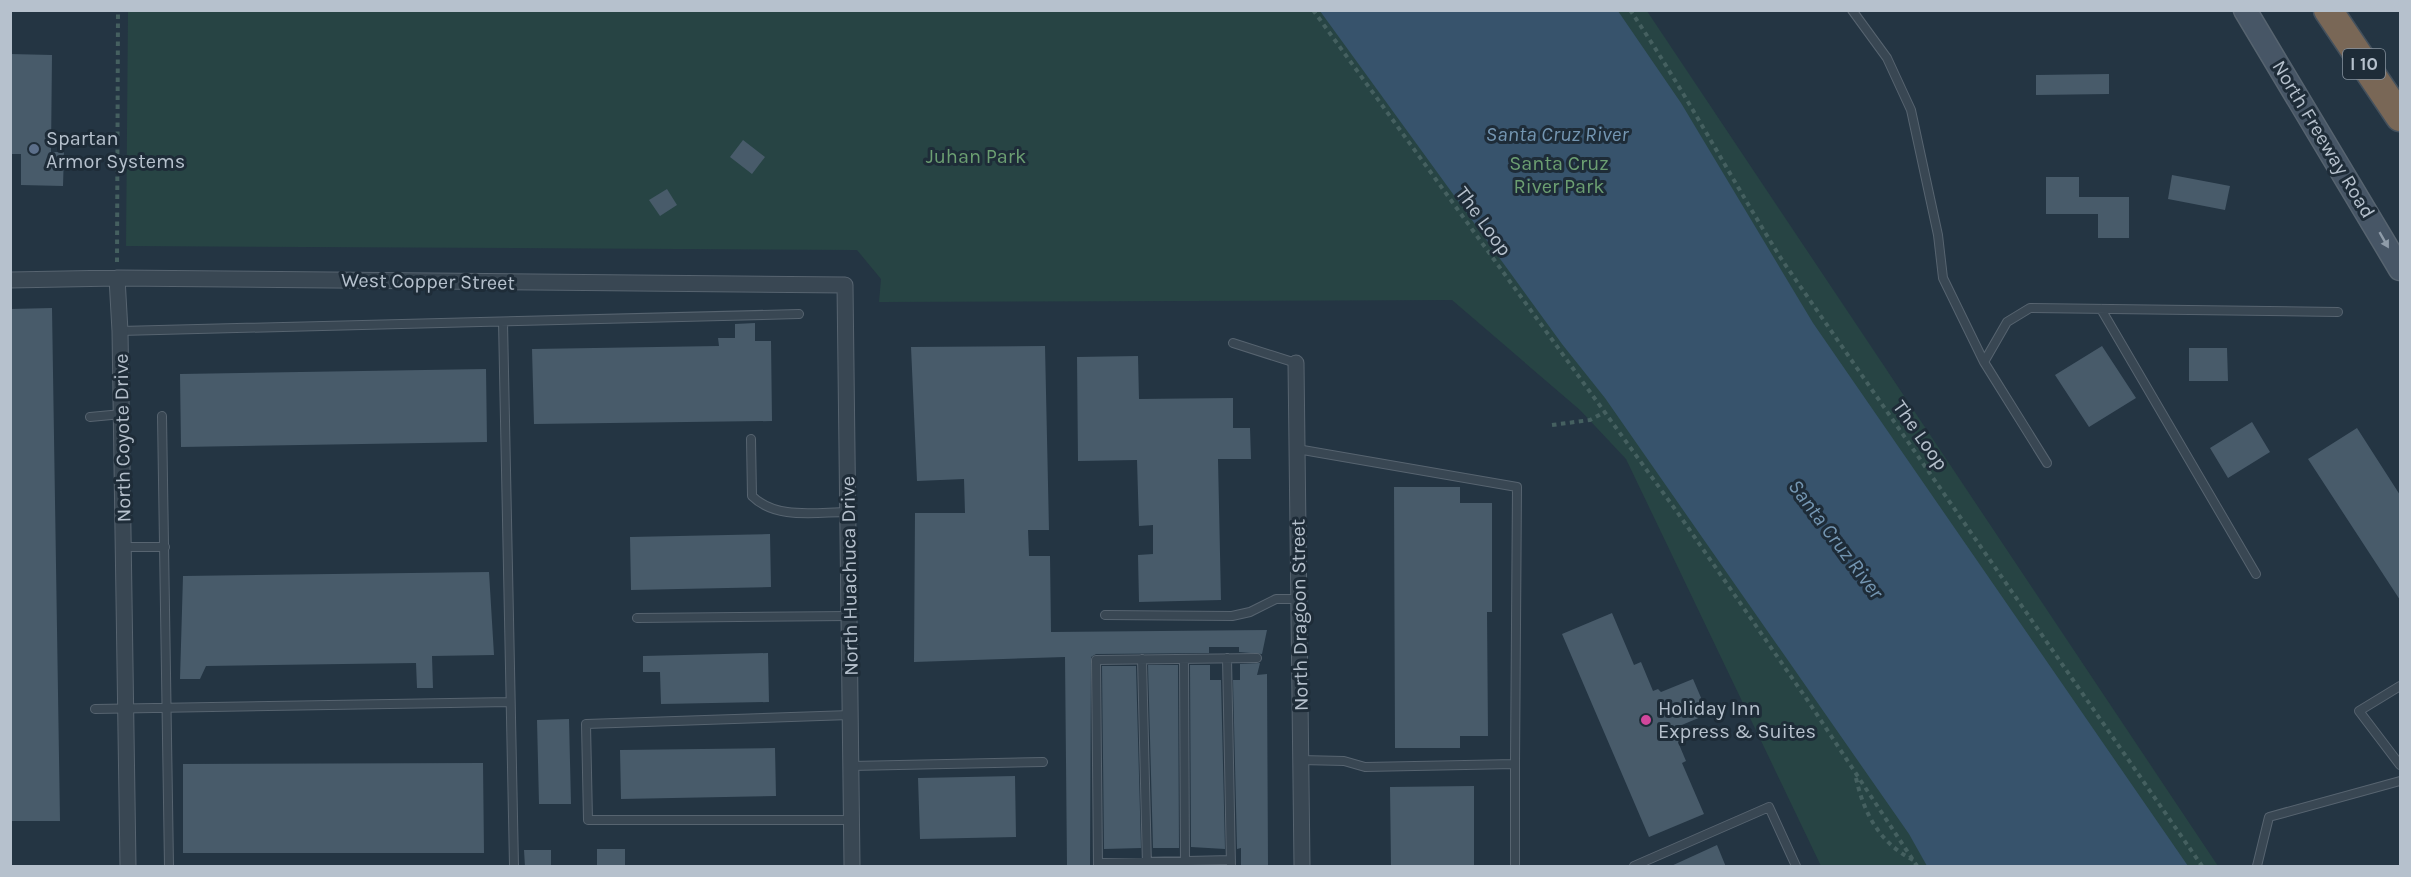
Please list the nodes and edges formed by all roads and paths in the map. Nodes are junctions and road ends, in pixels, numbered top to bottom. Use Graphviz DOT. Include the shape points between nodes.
graph roads {
  1 [pos="118,10"];
  2 [pos="1313,10"];
  3 [pos="1630,10"];
  4 [pos="1852,10"];
  5 [pos="2245,10"];
  6 [pos="2328,10"];
  7 [pos="2400,117"];
  8 [pos="2400,269"];
  9 [pos="117,278"];
  10 [pos="10,280"];
  11 [pos="845,285"];
  12 [pos="2100,309"];
  13 [pos="2338,312"];
  14 [pos="799,314"];
  15 [pos="503,322"];
  16 [pos="120,331"];
  17 [pos="1233,343"];
  18 [pos="1983,362"];
  19 [pos="1296,363"];
  20 [pos="1605,412"];
  21 [pos="122,414"];
  22 [pos="162,416"];
  23 [pos="90,417"];
  24 [pos="1552,425"];
  25 [pos="750,439"];
  26 [pos="1297,449"];
  27 [pos="2047,464"];
  28 [pos="848,512"];
  29 [pos="165,547"];
  30 [pos="124,548"];
  31 [pos="2256,574"];
  32 [pos="1299,599"];
  33 [pos="1106,615"];
  34 [pos="849,616"];
  35 [pos="637,618"];
  36 [pos="1227,658"];
  37 [pos="1257,658"];
  38 [pos="1142,659"];
  39 [pos="1184,659"];
  40 [pos="2400,686"];
  41 [pos="510,702"];
  42 [pos="126,708"];
  43 [pos="168,708"];
  44 [pos="95,709"];
  45 [pos="850,715"];
  46 [pos="1300,760"];
  47 [pos="1043,762"];
  48 [pos="1515,764"];
  49 [pos="2400,765"];
  50 [pos="851,766"];
  51 [pos="1856,774"];
  52 [pos="2400,781"];
  53 [pos="852,820"];
  54 [pos="1913,861"];
  55 [pos="1231,863"];
  56 [pos="1147,864"];
  57 [pos="1185,864"];
  58 [pos="1098,865"];
  59 [pos="128,867"];
  60 [pos="169,867"];
  61 [pos="514,867"];
  62 [pos="852,867"];
  63 [pos="1302,867"];
  64 [pos="1515,867"];
  65 [pos="1634,867"];
  66 [pos="1796,867"];
  67 [pos="1917,867"];
  68 [pos="2202,867"];
  69 [pos="2257,867"];
  1 -- 9 [label="path"];
  2 -- 20 [label="path, The Loop"];
  3 -- 68 [label="path, The Loop" via="1676,79 1782,260"];
  4 -- 18 [label="lane" via="1887,58 1911,110 1938,235 1943,278"];
  5 -- 8 [label="main road, North Freeway Road, one-way"];
  6 -- 7 [label="highway, I 10"];
  9 -- 10 [label="street, West Copper Street"];
  9 -- 11 [label="street, West Copper Street"];
  9 -- 16 [label="street, North Coyote Drive"];
  11 -- 28 [label="street, North Huachuca Drive"];
  12 -- 13 [label="lane"];
  12 -- 18 [label="lane" via="2030,308 2007,322"];
  12 -- 31 [label="lane"];
  14 -- 15 [label="lane"];
  15 -- 16 [label="lane"];
  15 -- 41 [label="lane"];
  16 -- 21 [label="street, North Coyote Drive"];
  17 -- 19 [label="lane"];
  18 -- 27 [label="lane"];
  19 -- 26 [label="street, North Dragoon Street"];
  20 -- 24 [label="path" via="1590,420"];
  20 -- 51 [label="path, The Loop"];
  21 -- 23 [label="lane"];
  21 -- 30 [label="street, North Coyote Drive"];
  22 -- 29 [label="lane"];
  25 -- 28 [label="lane" via="752,496 762,505 779,512"];
  26 -- 32 [label="street, North Dragoon Street"];
  26 -- 48 [label="lane" via="1517,488"];
  28 -- 34 [label="street, North Huachuca Drive"];
  29 -- 30 [label="lane"];
  29 -- 43 [label="lane"];
  30 -- 42 [label="street, North Coyote Drive"];
  32 -- 33 [label="lane" via="1276,599 1232,616"];
  32 -- 46 [label="street, North Dragoon Street"];
  34 -- 35 [label="lane"];
  34 -- 45 [label="street, North Huachuca Drive"];
  36 -- 37 [label="lane"];
  36 -- 39 [label="lane"];
  36 -- 55 [label="lane"];
  38 -- 39 [label="lane"];
  38 -- 56 [label="lane"];
  38 -- 58 [label="lane" via="1096,660"];
  39 -- 57 [label="lane"];
  40 -- 49 [label="lane" via="2359,711"];
  41 -- 43 [label="lane"];
  41 -- 61 [label="lane"];
  42 -- 43 [label="lane"];
  42 -- 44 [label="lane"];
  42 -- 59 [label="street, North Coyote Drive"];
  43 -- 60 [label="lane"];
  45 -- 50 [label="street, North Huachuca Drive"];
  45 -- 53 [label="lane" via="586,724 588,820"];
  46 -- 48 [label="lane" via="1344,761 1365,767"];
  46 -- 63 [label="street, North Dragoon Street"];
  47 -- 50 [label="lane"];
  48 -- 64 [label="lane"];
  50 -- 53 [label="street, North Huachuca Drive"];
  51 -- 54 [label="path, The Loop"];
  51 -- 54 [label="path, The Loop" via="1869,818 1892,847"];
  52 -- 69 [label="lane" via="2269,817"];
  53 -- 62 [label="street, North Huachuca Drive"];
  54 -- 67 [label="path, The Loop"];
  55 -- 57 [label="lane"];
  56 -- 57 [label="lane"];
  56 -- 58 [label="lane"];
  65 -- 66 [label="lane" via="1769,807"];
}
